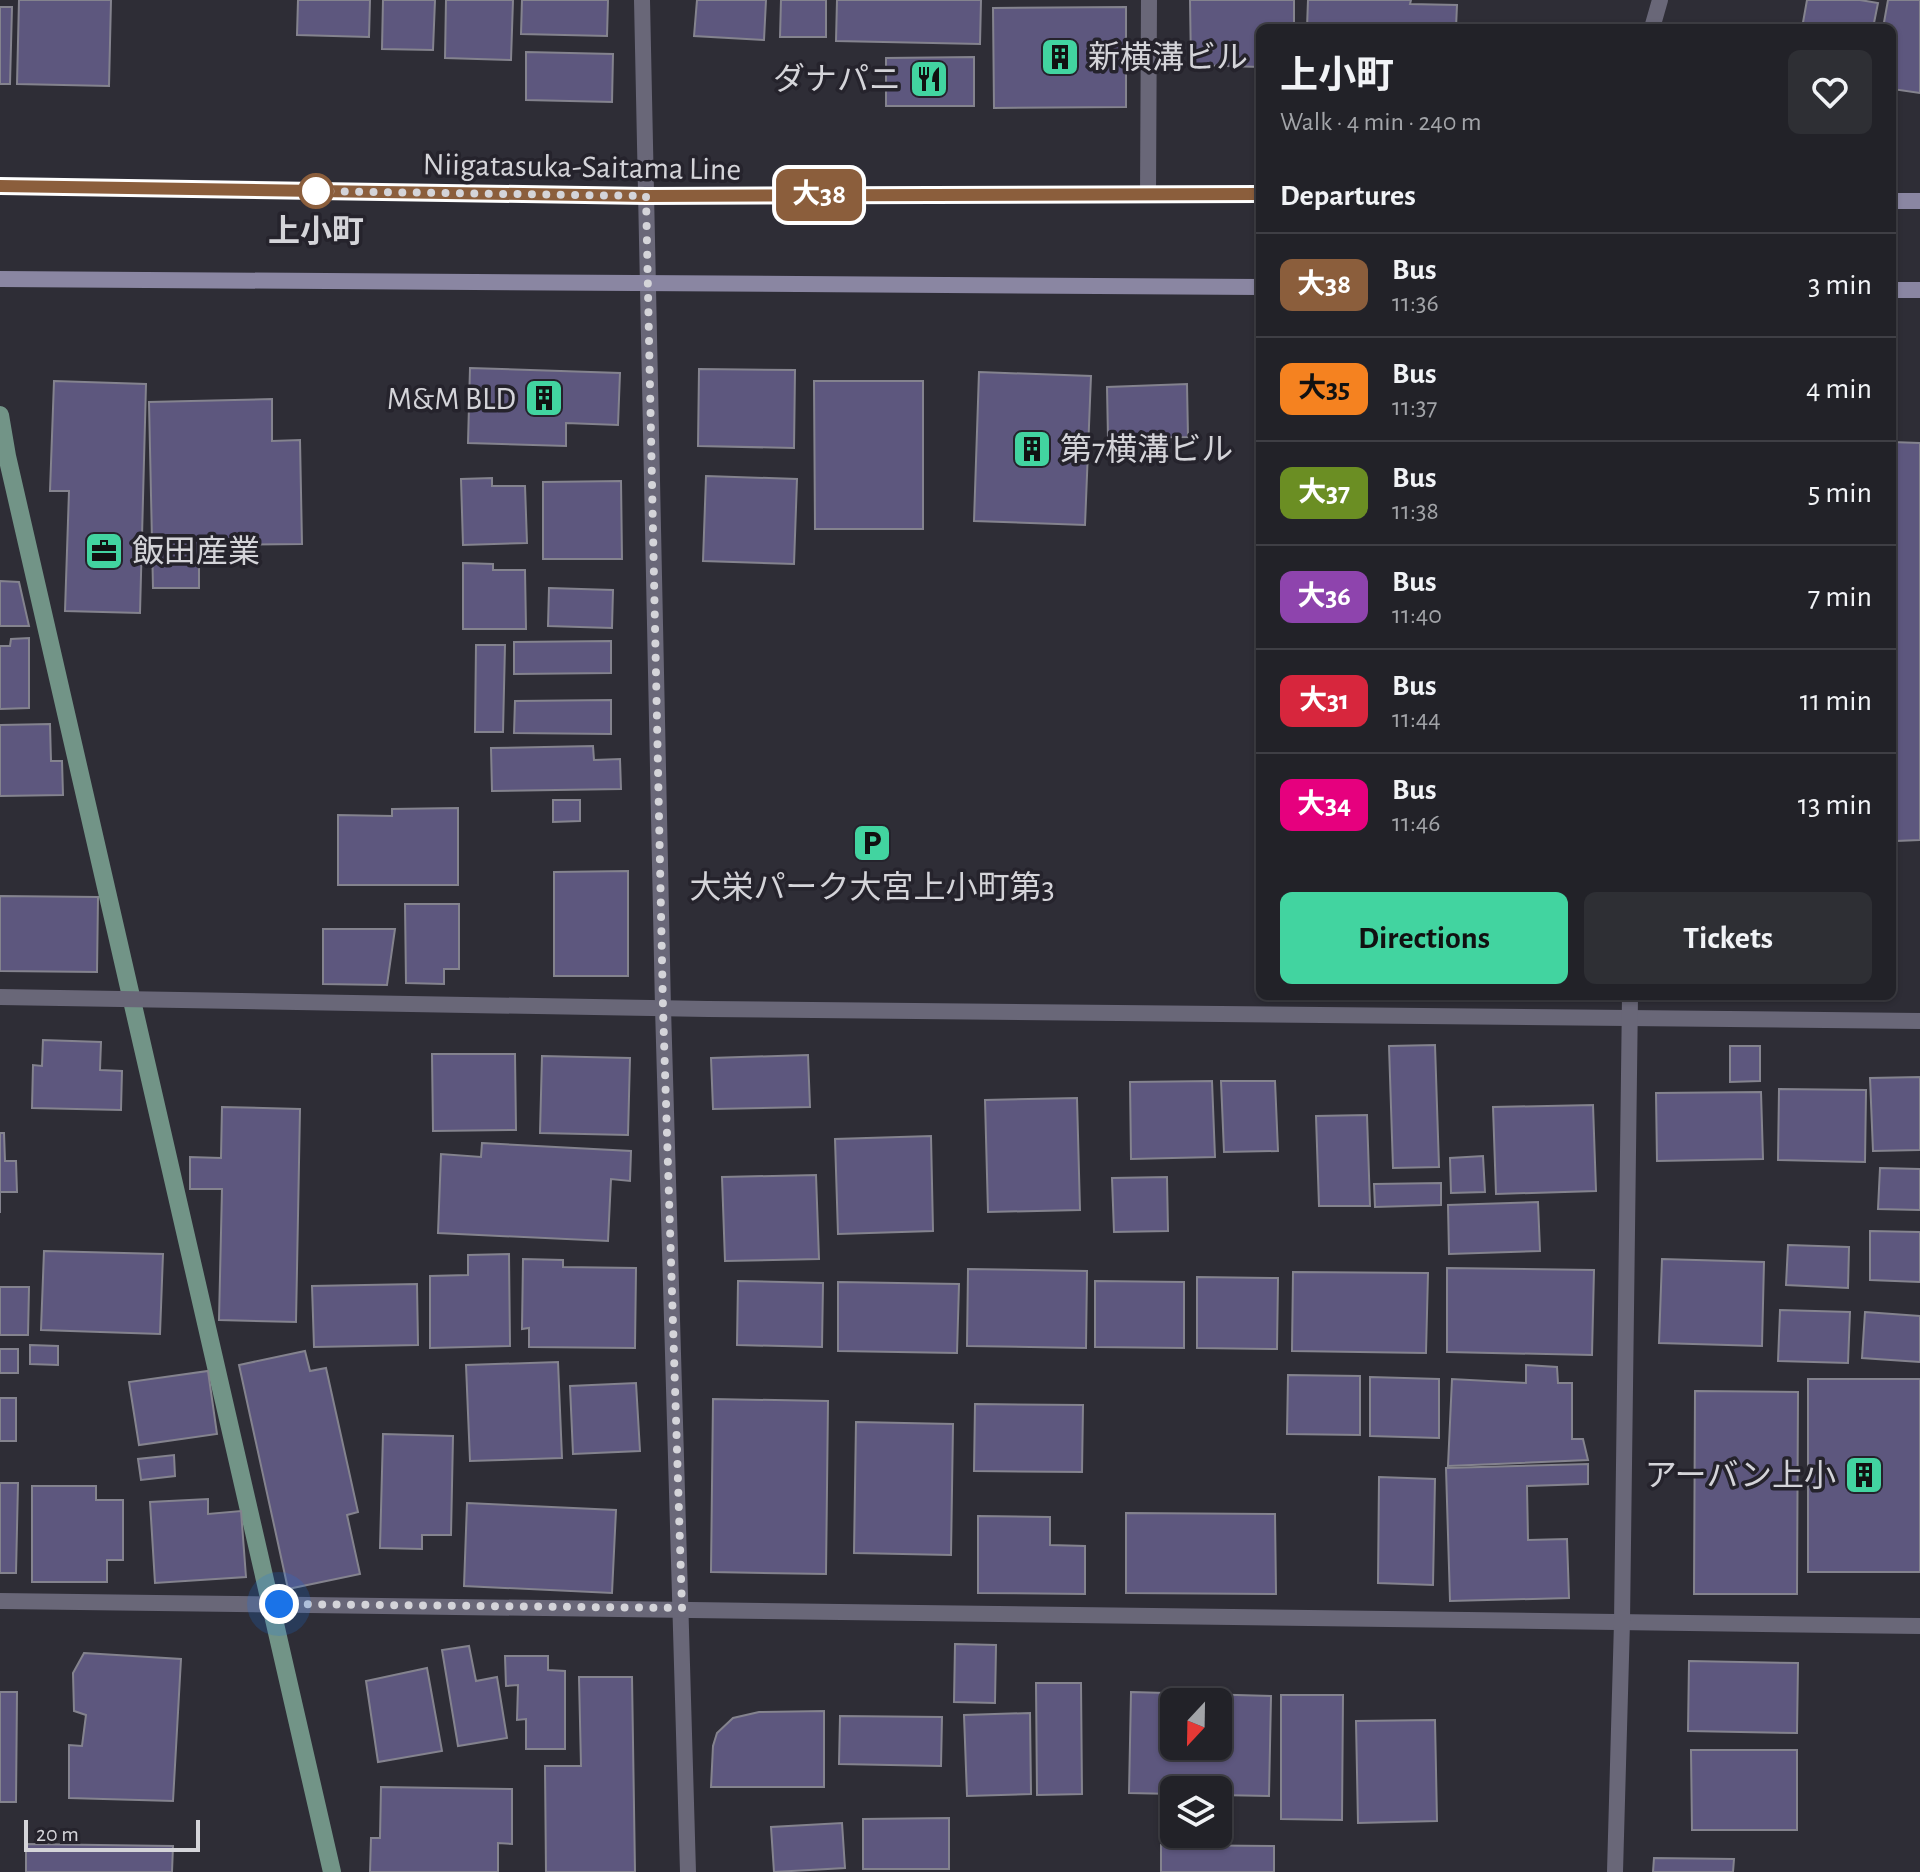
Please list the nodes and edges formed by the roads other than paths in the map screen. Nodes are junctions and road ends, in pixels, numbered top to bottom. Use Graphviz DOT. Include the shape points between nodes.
graph roads {
  1 [pos="642,0"];
  2 [pos="1149,0"];
  3 [pos="1660,0"];
  4 [pos="1653,24"];
  5 [pos="0,186"];
  6 [pos="1148,194"];
  7 [pos="1256,194"];
  8 [pos="646,196"];
  9 [pos="1896,201"];
  10 [pos="1920,201"];
  11 [pos="0,279"];
  12 [pos="647,285"];
  13 [pos="1256,287"];
  14 [pos="1896,290"];
  15 [pos="1920,290"];
  16 [pos="0,997"];
  17 [pos="1630,1000"];
  18 [pos="663,1008"];
  19 [pos="1629,1019"];
  20 [pos="1920,1021"];
  21 [pos="0,1601"];
  22 [pos="682,1608"];
  23 [pos="1622,1622"];
  24 [pos="1920,1626"];
  25 [pos="688,1872"];
  26 [pos="1615,1872"];
  1 -- 8 [label="street"];
  2 -- 6 [label="street"];
  3 -- 4 [label="street"];
  5 -- 8 [label="main road, Niigatasuka-Saitama Line"];
  6 -- 7 [label="main road, Niigatasuka-Saitama Line"];
  6 -- 8 [label="main road, Niigatasuka-Saitama Line"];
  8 -- 12 [label="street"];
  9 -- 10 [label="main road"];
  11 -- 12 [label="main road"];
  12 -- 13 [label="main road"];
  12 -- 18 [label="street"];
  14 -- 15 [label="main road"];
  16 -- 18 [label="street"];
  17 -- 19 [label="street"];
  18 -- 19 [label="street"];
  18 -- 22 [label="street"];
  19 -- 20 [label="street"];
  19 -- 23 [label="street"];
  21 -- 22 [label="street"];
  22 -- 23 [label="street"];
  22 -- 25 [label="street"];
  23 -- 24 [label="street"];
  23 -- 26 [label="street"];
}
